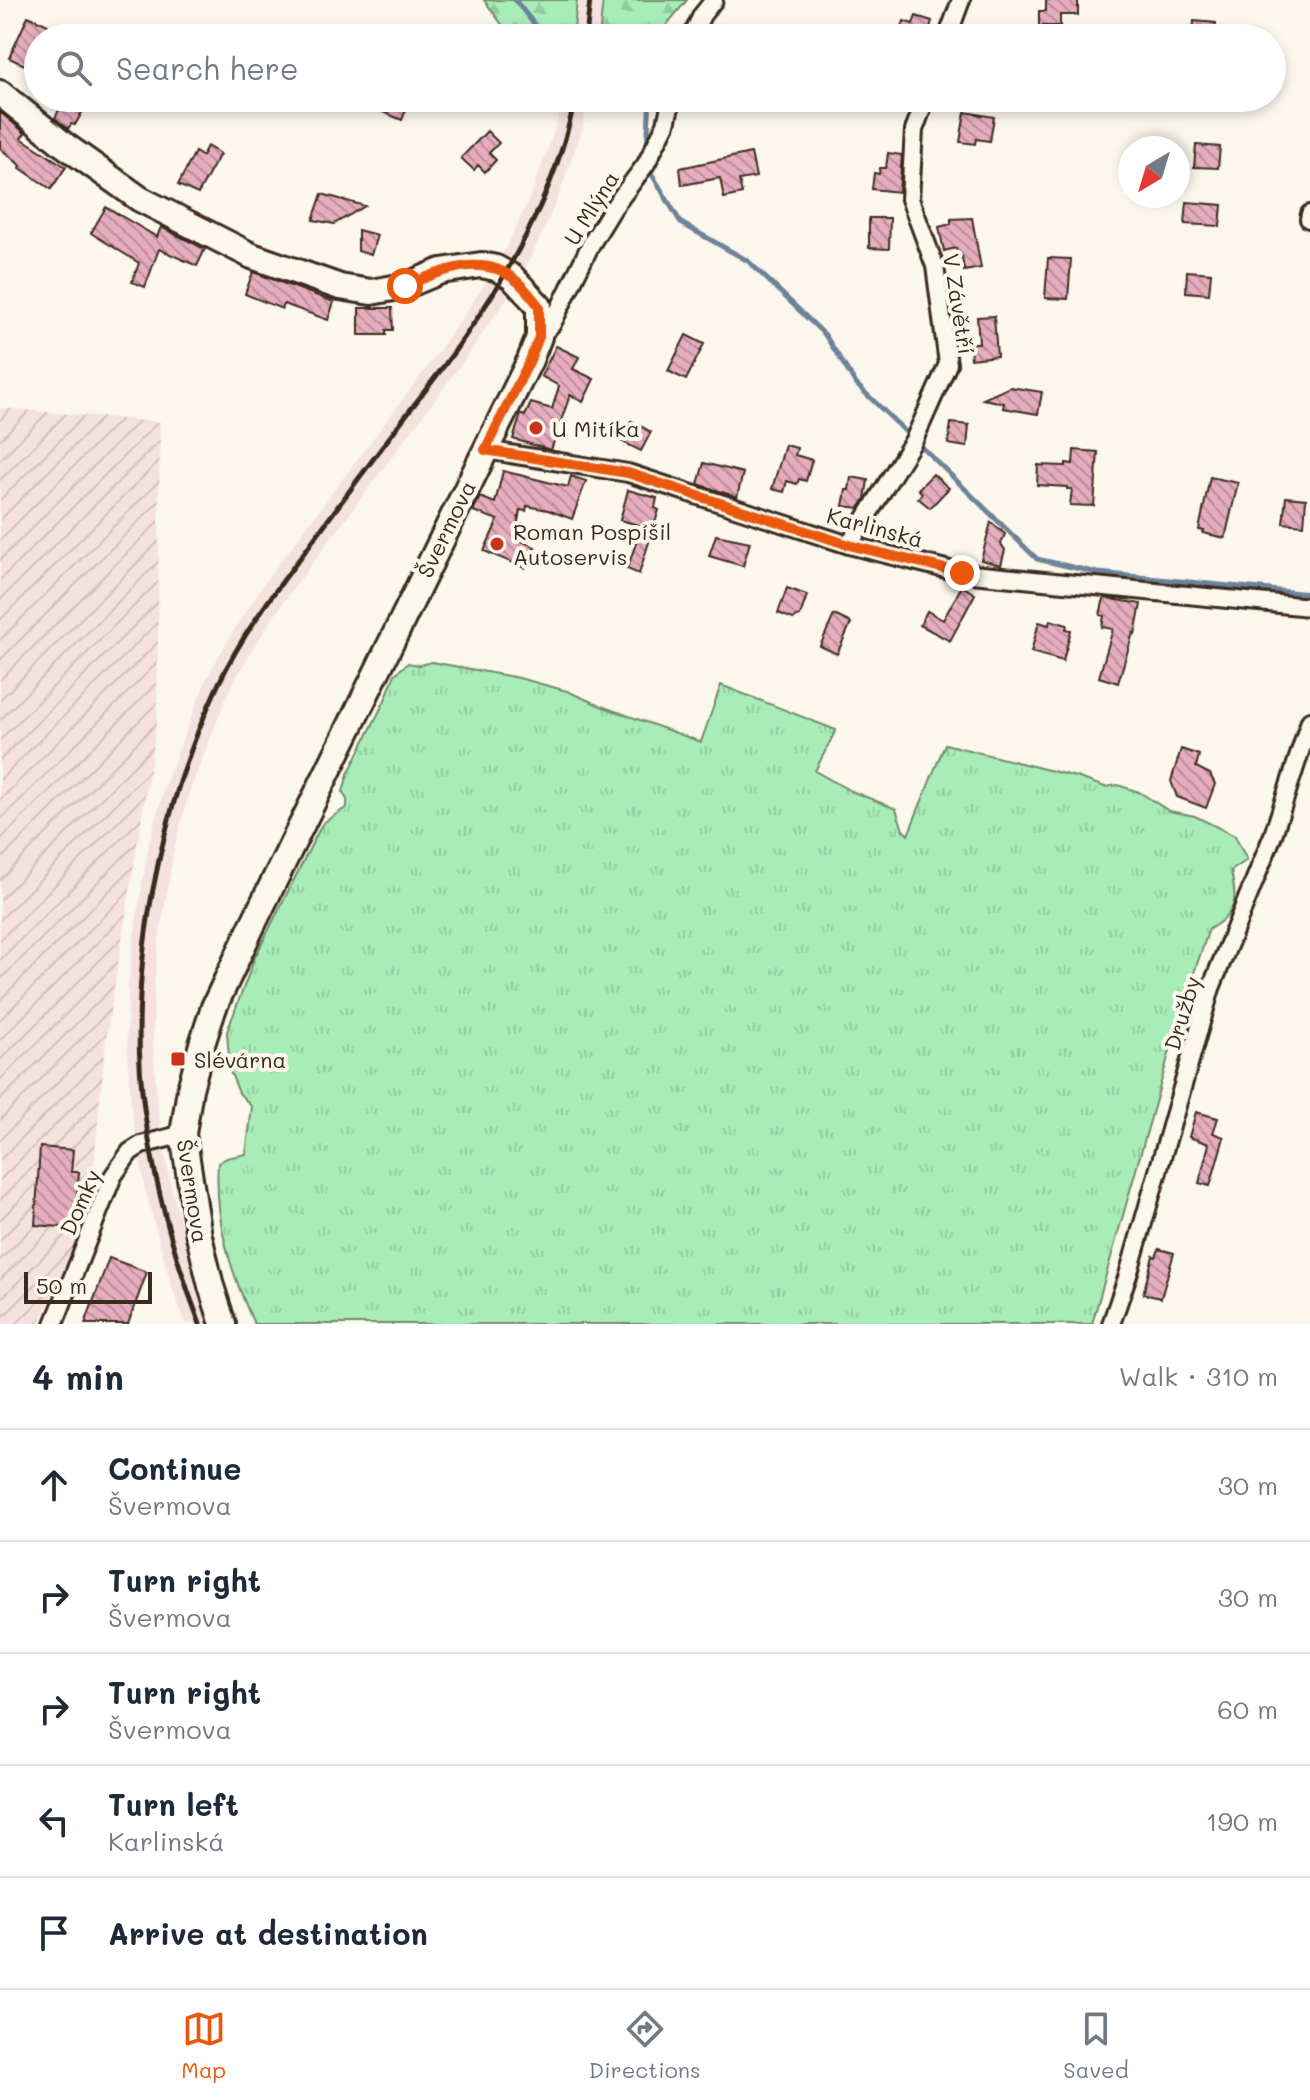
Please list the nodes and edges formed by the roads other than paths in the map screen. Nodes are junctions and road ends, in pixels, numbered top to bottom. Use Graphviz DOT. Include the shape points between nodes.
graph roads {
  1 [pos="714,0"];
  2 [pos="961,0"];
  3 [pos="698,24"];
  4 [pos="952,24"];
  5 [pos="0,93"];
  6 [pos="669,112"];
  7 [pos="921,112"];
  8 [pos="539,337"];
  9 [pos="485,450"];
  10 [pos="849,545"];
  11 [pos="1310,607"];
  12 [pos="1310,721"];
  13 [pos="183,1134"];
  14 [pos="54,1324"];
  15 [pos="223,1324"];
  16 [pos="1111,1324"];
  1 -- 3 [label="street"];
  2 -- 4 [label="street"];
  5 -- 8 [label="street" via="140,199 252,256 340,287 371,292 405,286 441,271 496,268 539,306"];
  6 -- 8 [label="street, U Mlýna" via="645,164 613,208 552,324"];
  7 -- 10 [label="street, V Závětří" via="914,130 910,199 935,266 948,364 914,440"];
  8 -- 9 [label="street, Švermova"];
  9 -- 10 [label="street, Karlinská" via="628,473"];
  9 -- 13 [label="street, Švermova" via="214,1007"];
  10 -- 11 [label="street, Karlinská" via="962,573"];
  12 -- 16 [label="street, Družby" via="1273,835 1211,988"];
  13 -- 14 [label="street, Domky" via="141,1145 113,1176"];
  13 -- 15 [label="street, Švermova" via="199,1236"];
}
